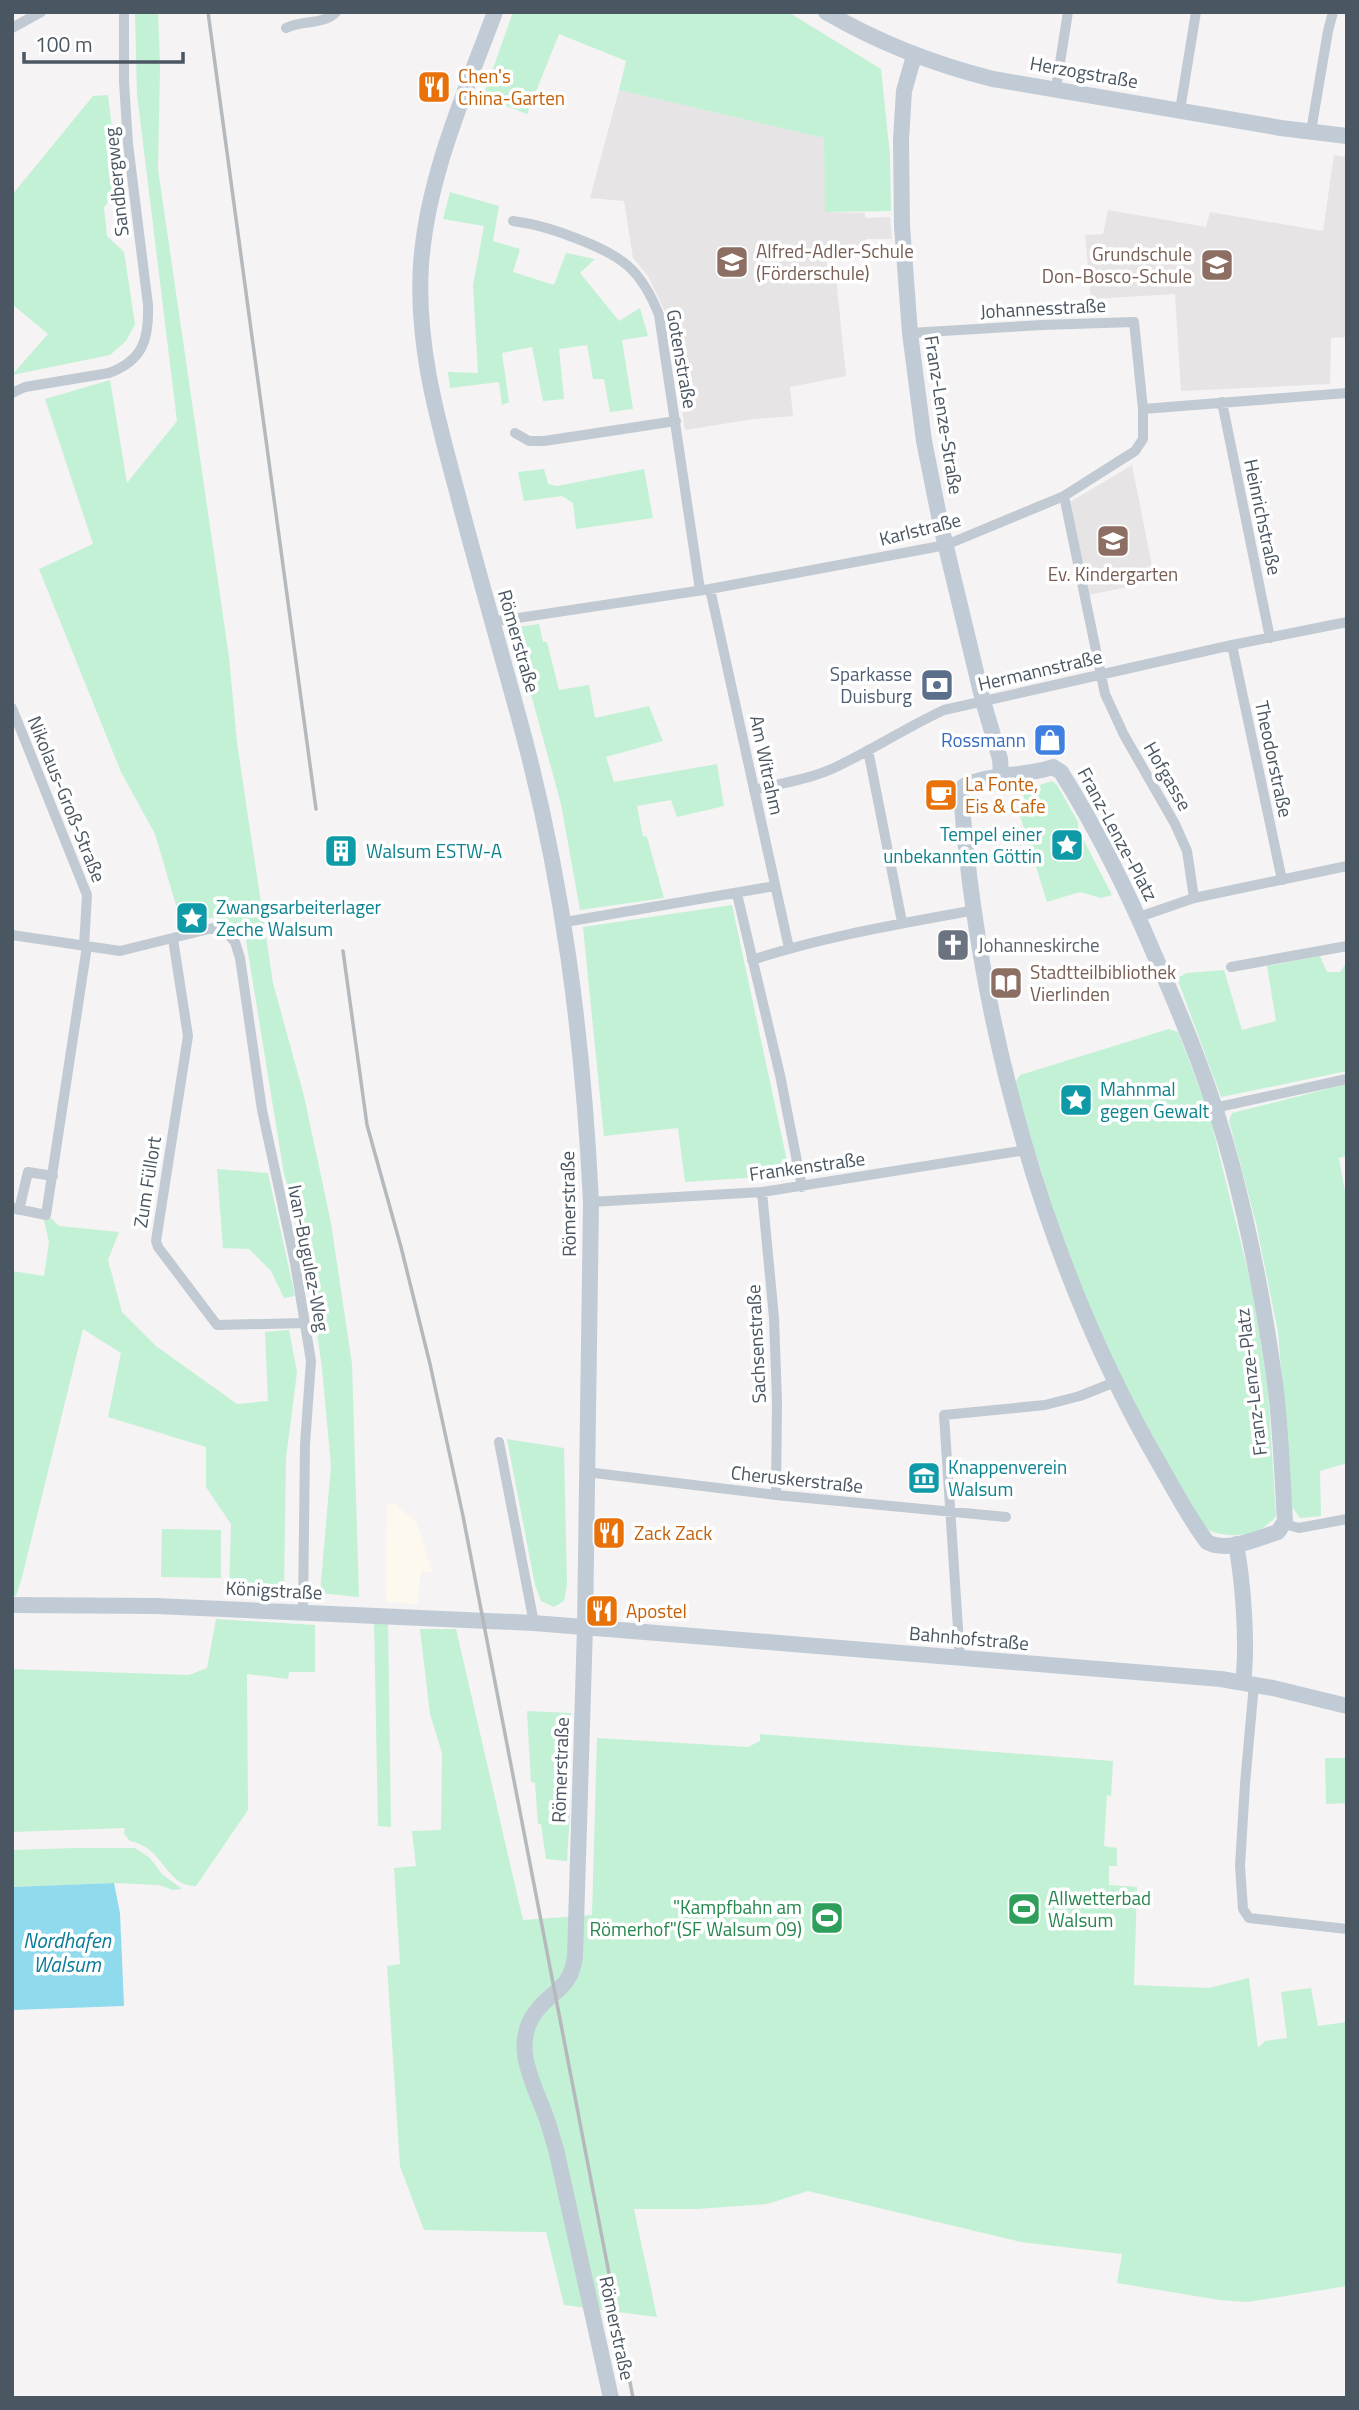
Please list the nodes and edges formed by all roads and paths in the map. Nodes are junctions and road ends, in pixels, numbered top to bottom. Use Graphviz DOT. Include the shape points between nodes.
graph roads {
  1 [pos="41,12"];
  2 [pos="124,12"];
  3 [pos="336,12"];
  4 [pos="495,12"];
  5 [pos="826,12"];
  6 [pos="1068,12"];
  7 [pos="1196,12"];
  8 [pos="1333,12"];
  9 [pos="23,16"];
  10 [pos="12,28"];
  11 [pos="286,28"];
  12 [pos="914,56"];
  13 [pos="1056,88"];
  14 [pos="1180,110"];
  15 [pos="1311,131"];
  16 [pos="1347,136"];
  17 [pos="513,221"];
  18 [pos="910,333"];
  19 [pos="12,393"];
  20 [pos="1347,393"];
  21 [pos="1222,402"];
  22 [pos="1143,409"];
  23 [pos="676,421"];
  24 [pos="515,433"];
  25 [pos="1064,496"];
  26 [pos="946,545"];
  27 [pos="705,589"];
  28 [pos="491,622"];
  29 [pos="1347,622"];
  30 [pos="1270,638"];
  31 [pos="1233,645"];
  32 [pos="1101,675"];
  33 [pos="983,701"];
  34 [pos="12,708"];
  35 [pos="869,750"];
  36 [pos="1001,774"];
  37 [pos="754,790"];
  38 [pos="1347,866"];
  39 [pos="1282,880"];
  40 [pos="775,886"];
  41 [pos="737,894"];
  42 [pos="1194,898"];
  43 [pos="975,910"];
  44 [pos="1139,917"];
  45 [pos="565,922"];
  46 [pos="902,922"];
  47 [pos="12,935"];
  48 [pos="173,939"];
  49 [pos="86,946"];
  50 [pos="1347,946"];
  51 [pos="789,948"];
  52 [pos="752,960"];
  53 [pos="1231,967"];
  54 [pos="1347,1079"];
  55 [pos="1214,1108"];
  56 [pos="1026,1150"];
  57 [pos="53,1176"];
  58 [pos="802,1186"];
  59 [pos="762,1192"];
  60 [pos="591,1202"];
  61 [pos="16,1209"];
  62 [pos="305,1323"];
  63 [pos="1115,1382"];
  64 [pos="499,1442"];
  65 [pos="586,1472"];
  66 [pos="776,1495"];
  67 [pos="951,1513"];
  68 [pos="1006,1517"];
  69 [pos="1347,1519"];
  70 [pos="1284,1524"];
  71 [pos="1236,1544"];
  72 [pos="12,1605"];
  73 [pos="303,1612"];
  74 [pos="534,1623"];
  75 [pos="585,1627"];
  76 [pos="960,1659"];
  77 [pos="1248,1683"];
  78 [pos="1347,1706"];
  79 [pos="1347,1929"];
  80 [pos="611,2398"];
  1 -- 9 [label="street"];
  2 -- 19 [label="street, Sandbergweg" via="128,144 149,329 144,346 120,369"];
  3 -- 11 [label="street" via="329,19"];
  4 -- 28 [label="street, Römerstraße" via="433,195 420,288 434,405"];
  5 -- 12 [label="street, Herzogstraße"];
  6 -- 13 [label="street"];
  7 -- 14 [label="street"];
  8 -- 15 [label="street"];
  9 -- 10 [label="street"];
  12 -- 13 [label="street, Herzogstraße" via="993,79"];
  12 -- 18 [label="street, Franz-Lenze-Straße" via="904,91 901,140"];
  13 -- 14 [label="street, Herzogstraße"];
  14 -- 15 [label="street, Herzogstraße"];
  15 -- 16 [label="street, Herzogstraße"];
  17 -- 23 [label="street, Gotenstraße" via="556,230 609,251 637,274 659,315"];
  18 -- 22 [label="street, Johannesstraße" via="1134,323"];
  18 -- 26 [label="street, Franz-Lenze-Straße" via="924,442"];
  20 -- 21 [label="street"];
  21 -- 22 [label="street"];
  21 -- 30 [label="street, Heinrichstraße"];
  22 -- 25 [label="street, Karlstraße" via="1143,439 1135,452"];
  23 -- 24 [label="street" via="544,441 529,441"];
  23 -- 27 [label="street, Gotenstraße"];
  25 -- 26 [label="street, Karlstraße"];
  25 -- 32 [label="street, Hofgasse"];
  26 -- 27 [label="street, Karlstraße"];
  26 -- 33 [label="street, Franz-Lenze-Straße"];
  27 -- 28 [label="street, Karlstraße"];
  27 -- 37 [label="street, Am Witrahm"];
  28 -- 45 [label="street, Römerstraße" via="520,719"];
  29 -- 30 [label="street, Hermannstraße"];
  30 -- 31 [label="street, Hermannstraße"];
  31 -- 32 [label="street, Hermannstraße"];
  31 -- 39 [label="street, Theodorstraße"];
  32 -- 33 [label="street, Hermannstraße"];
  32 -- 42 [label="street, Hofgasse" via="1119,724 1187,851"];
  33 -- 35 [label="street, Hermannstraße" via="934,715"];
  33 -- 36 [label="street, Franz-Lenze-Straße"];
  34 -- 49 [label="street, Nikolaus-Groß-Straße" via="87,895"];
  35 -- 37 [label="street, Hermannstraße" via="816,775"];
  35 -- 46 [label="street"];
  36 -- 43 [label="street, Franz-Lenze-Platz" via="962,789"];
  36 -- 44 [label="street, Franz-Lenze-Platz" via="1058,769"];
  37 -- 40 [label="street, Am Witrahm"];
  38 -- 39 [label="street"];
  39 -- 42 [label="street"];
  40 -- 41 [label="street"];
  40 -- 51 [label="street, Am Witrahm"];
  41 -- 45 [label="street"];
  41 -- 52 [label="street"];
  42 -- 44 [label="street"];
  43 -- 46 [label="street"];
  43 -- 56 [label="street, Franz-Lenze-Platz" via="983,973"];
  44 -- 55 [label="street, Franz-Lenze-Platz"];
  45 -- 60 [label="street, Römerstraße"];
  46 -- 51 [label="street"];
  47 -- 49 [label="street"];
  48 -- 49 [label="street" via="120,951"];
  48 -- 62 [label="street, Ivan-Bugulez-Weg" via="213,928 225,931 235,942 262,1110"];
  48 -- 62 [label="street, Zum Füllort" via="188,1036 158,1247 217,1325"];
  49 -- 57 [label="street, Nikolaus-Groß-Straße"];
  50 -- 53 [label="street"];
  51 -- 52 [label="street"];
  52 -- 58 [label="street"];
  54 -- 55 [label="street"];
  55 -- 70 [label="street, Franz-Lenze-Platz" via="1232,1164 1261,1292 1276,1387"];
  56 -- 58 [label="street, Frankenstraße"];
  56 -- 63 [label="street, Franz-Lenze-Platz" via="1066,1265"];
  57 -- 61 [label="street" via="28,1172"];
  57 -- 61 [label="street, Nikolaus-Groß-Straße" via="46,1214"];
  58 -- 59 [label="street, Frankenstraße"];
  59 -- 60 [label="street, Frankenstraße"];
  59 -- 66 [label="street, Sachsenstraße" via="775,1332"];
  60 -- 65 [label="street, Römerstraße"];
  62 -- 73 [label="street, Ivan-Bugulez-Weg" via="311,1382 305,1444"];
  63 -- 67 [label="street" via="1045,1405 944,1415"];
  63 -- 71 [label="street, Franz-Lenze-Platz" via="1207,1542"];
  64 -- 74 [label="street"];
  65 -- 66 [label="street, Cheruskerstraße"];
  65 -- 75 [label="street, Römerstraße"];
  66 -- 67 [label="street, Cheruskerstraße"];
  67 -- 68 [label="street, Cheruskerstraße"];
  67 -- 76 [label="street"];
  69 -- 70 [label="street" via="1299,1528"];
  70 -- 71 [label="street, Franz-Lenze-Platz" via="1278,1532"];
  71 -- 77 [label="street"];
  72 -- 73 [label="street, Königstraße"];
  73 -- 74 [label="street, Königstraße"];
  74 -- 75 [label="street, Königstraße"];
  75 -- 76 [label="street, Bahnhofstraße"];
  75 -- 80 [label="street, Römerstraße" via="573,1969 564,1985 535,2013 524,2042 530,2076 555,2149"];
  76 -- 77 [label="street, Bahnhofstraße"];
  77 -- 78 [label="street, Bahnhofstraße"];
  77 -- 79 [label="street" via="1243,1909 1249,1918"];
}
